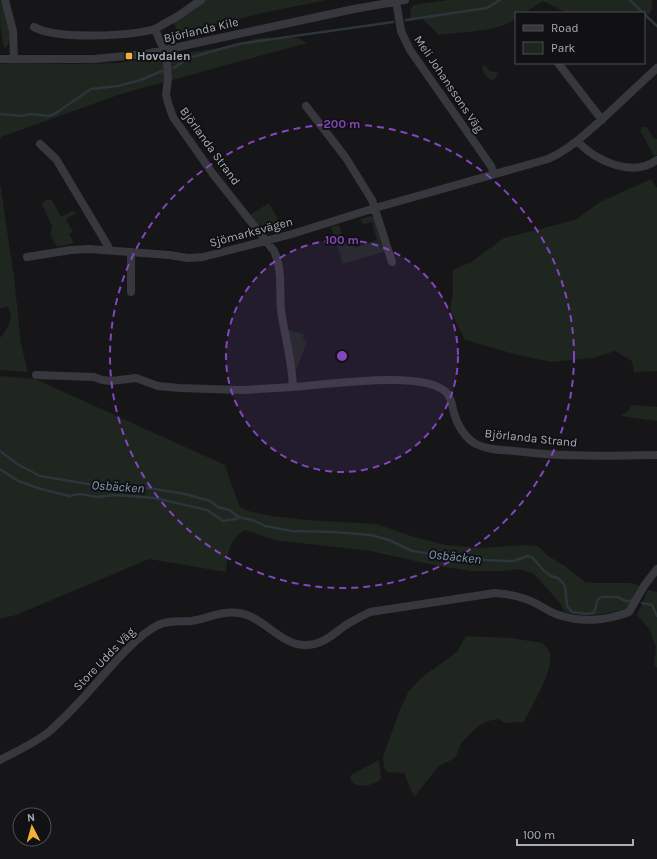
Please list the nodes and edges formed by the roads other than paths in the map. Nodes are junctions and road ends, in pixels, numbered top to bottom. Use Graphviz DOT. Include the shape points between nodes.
graph roads {
  1 [pos="5,0"];
  2 [pos="201,0"];
  3 [pos="405,0"];
  4 [pos="396,2"];
  5 [pos="34,27"];
  6 [pos="155,29"];
  7 [pos="164,51"];
  8 [pos="0,59"];
  9 [pos="14,59"];
  10 [pos="559,64"];
  11 [pos="657,68"];
  12 [pos="306,106"];
  13 [pos="602,120"];
  14 [pos="577,141"];
  15 [pos="40,144"];
  16 [pos="657,160"];
  17 [pos="494,174"];
  18 [pos="375,208"];
  19 [pos="265,241"];
  20 [pos="107,249"];
  21 [pos="131,252"];
  22 [pos="26,256"];
  23 [pos="392,262"];
  24 [pos="131,292"];
  25 [pos="36,375"];
  26 [pos="293,387"];
  27 [pos="657,455"];
  28 [pos="657,569"];
  29 [pos="0,760"];
  1 -- 9 [label="street" via="13,31"];
  2 -- 6 [label="street"];
  3 -- 4 [label="street, Björlanda Kile"];
  4 -- 7 [label="street, Björlanda Kile" via="307,18"];
  4 -- 17 [label="street, Meli Johanssons Väg" via="401,31 410,50 491,166"];
  5 -- 6 [label="street" via="53,33 98,35"];
  6 -- 7 [label="street, Björlanda Strand"];
  7 -- 9 [label="street, Björlanda Kile" via="112,58"];
  7 -- 19 [label="street, Björlanda Strand" via="168,68 167,96 173,117"];
  8 -- 9 [label="street, Björlanda Kile"];
  10 -- 13 [label="street"];
  11 -- 13 [label="street, Sjömarksvägen"];
  12 -- 18 [label="street" via="346,158"];
  13 -- 14 [label="street, Sjömarksvägen"];
  14 -- 16 [label="street" via="589,152 619,167 638,167"];
  14 -- 17 [label="street, Sjömarksvägen" via="548,159"];
  15 -- 20 [label="street" via="56,159 94,221 108,246"];
  17 -- 18 [label="street, Sjömarksvägen"];
  18 -- 19 [label="street, Sjömarksvägen"];
  18 -- 23 [label="street"];
  19 -- 21 [label="street, Sjömarksvägen" via="194,258"];
  19 -- 26 [label="street, Björlanda Strand" via="274,251 279,264 282,317"];
  20 -- 21 [label="street, Sjömarksvägen"];
  20 -- 22 [label="street, Sjömarksvägen" via="71,250"];
  21 -- 24 [label="street"];
  25 -- 26 [label="street, Björlanda Strand" via="94,377 111,381 136,378 158,386 220,390"];
  26 -- 27 [label="street, Björlanda Strand" via="373,380 427,384 447,393 461,428 470,440 482,446 549,455"];
  28 -- 29 [label="street, Store Udds Väg" via="629,612 602,619 575,620 555,614 514,595 495,593 370,612 327,639 305,645 292,643 239,612 190,621 166,622 143,635 49,731"];
}
